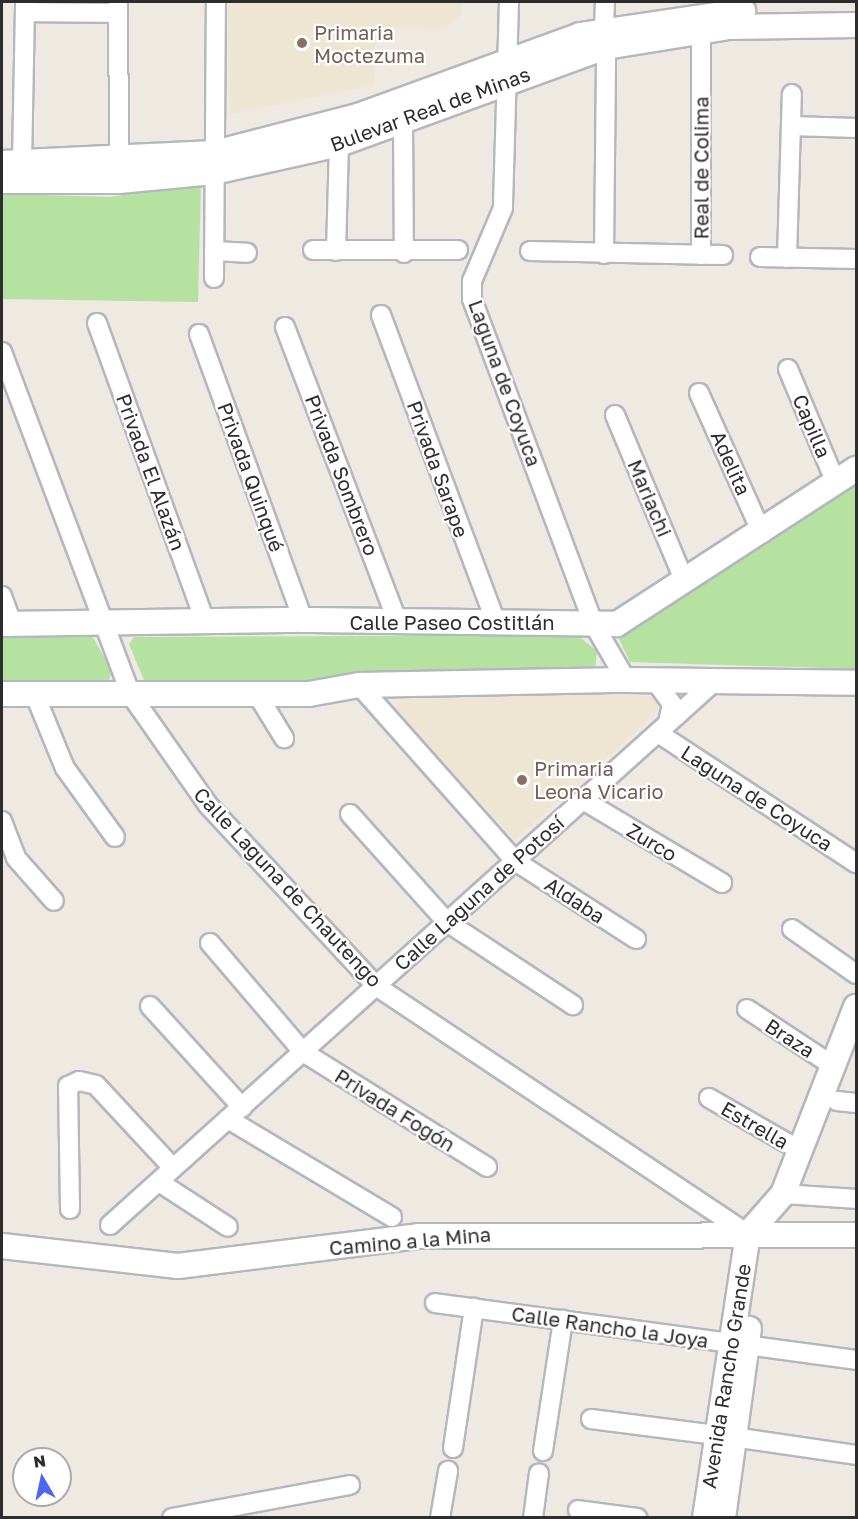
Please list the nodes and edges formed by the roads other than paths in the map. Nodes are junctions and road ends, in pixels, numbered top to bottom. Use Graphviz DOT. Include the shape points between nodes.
graph roads {
  1 [pos="216,2"];
  2 [pos="509,2"];
  3 [pos="605,2"];
  4 [pos="25,7"];
  5 [pos="118,7"];
  6 [pos="856,12"];
  7 [pos="701,15"];
  8 [pos="856,25"];
  9 [pos="605,38"];
  10 [pos="508,71"];
  11 [pos="792,94"];
  12 [pos="403,123"];
  13 [pos="791,126"];
  14 [pos="856,129"];
  15 [pos="339,144"];
  16 [pos="119,161"];
  17 [pos="214,162"];
  18 [pos="12,163"];
  19 [pos="2,181"];
  20 [pos="314,249"];
  21 [pos="458,250"];
  22 [pos="214,251"];
  23 [pos="336,251"];
  24 [pos="530,251"];
  25 [pos="247,253"];
  26 [pos="404,253"];
  27 [pos="604,254"];
  28 [pos="701,255"];
  29 [pos="723,255"];
  30 [pos="760,257"];
  31 [pos="787,258"];
  32 [pos="856,259"];
  33 [pos="214,278"];
  34 [pos="381,315"];
  35 [pos="97,322"];
  36 [pos="285,327"];
  37 [pos="199,334"];
  38 [pos="2,352"];
  39 [pos="788,369"];
  40 [pos="699,393"];
  41 [pos="615,416"];
  42 [pos="856,469"];
  43 [pos="836,483"];
  44 [pos="762,533"];
  45 [pos="684,580"];
  46 [pos="2,596"];
  47 [pos="303,620"];
  48 [pos="205,622"];
  49 [pos="495,622"];
  50 [pos="104,623"];
  51 [pos="398,623"];
  52 [pos="593,623"];
  53 [pos="7,624"];
  54 [pos="626,680"];
  55 [pos="656,682"];
  56 [pos="714,682"];
  57 [pos="856,683"];
  58 [pos="359,685"];
  59 [pos="2,694"];
  60 [pos="257,694"];
  61 [pos="36,695"];
  62 [pos="131,695"];
  63 [pos="663,728"];
  64 [pos="284,738"];
  65 [pos="583,800"];
  66 [pos="350,814"];
  67 [pos="2,821"];
  68 [pos="115,837"];
  69 [pos="515,861"];
  70 [pos="856,863"];
  71 [pos="722,883"];
  72 [pos="54,901"];
  73 [pos="447,922"];
  74 [pos="792,929"];
  75 [pos="636,939"];
  76 [pos="210,943"];
  77 [pos="856,974"];
  78 [pos="376,986"];
  79 [pos="573,1005"];
  80 [pos="150,1006"];
  81 [pos="856,1007"];
  82 [pos="747,1010"];
  83 [pos="856,1049"];
  84 [pos="303,1052"];
  85 [pos="833,1066"];
  86 [pos="709,1098"];
  87 [pos="847,1102"];
  88 [pos="242,1107"];
  89 [pos="228,1119"];
  90 [pos="801,1151"];
  91 [pos="487,1167"];
  92 [pos="173,1168"];
  93 [pos="159,1182"];
  94 [pos="791,1195"];
  95 [pos="856,1199"];
  96 [pos="70,1209"];
  97 [pos="392,1217"];
  98 [pos="110,1225"];
  99 [pos="228,1227"];
  100 [pos="757,1234"];
  101 [pos="856,1235"];
  102 [pos="2,1246"];
  103 [pos="435,1303"];
  104 [pos="474,1308"];
  105 [pos="563,1320"];
  106 [pos="739,1344"];
  107 [pos="856,1360"];
  108 [pos="591,1419"];
  109 [pos="724,1436"];
  110 [pos="453,1448"];
  111 [pos="543,1451"];
  112 [pos="856,1455"];
  113 [pos="448,1471"];
  114 [pos="539,1473"];
  115 [pos="351,1485"];
  116 [pos="578,1510"];
  117 [pos="234,1512"];
  118 [pos="172,1518"];
  119 [pos="440,1518"];
  120 [pos="533,1518"];
  121 [pos="637,1518"];
  122 [pos="705,1518"];
  123 [pos="723,1518"];
  1 -- 17 [label="street"];
  2 -- 10 [label="street, Laguna de Coyuca"];
  3 -- 9 [label="street"];
  4 -- 5 [label="street"];
  4 -- 18 [label="street"];
  5 -- 16 [label="street"];
  6 -- 7 [label="street, Bulevar Real de Minas"];
  7 -- 8 [label="street, Bulevar Real de Minas"];
  7 -- 9 [label="street, Bulevar Real de Minas"];
  7 -- 28 [label="street, Real de Colima"];
  9 -- 10 [label="street, Bulevar Real de Minas"];
  9 -- 27 [label="street"];
  10 -- 12 [label="street, Bulevar Real de Minas"];
  10 -- 17 [label="street, Bulevar Real de Minas"];
  10 -- 52 [label="street, Laguna de Coyuca" via="503,208 472,281 472,299"];
  11 -- 13 [label="street"];
  12 -- 15 [label="street, Bulevar Real de Minas"];
  12 -- 26 [label="street"];
  13 -- 14 [label="street"];
  13 -- 31 [label="street"];
  15 -- 17 [label="street, Bulevar Real de Minas"];
  15 -- 23 [label="street"];
  16 -- 17 [label="street, Bulevar Real de Minas"];
  16 -- 18 [label="street, Bulevar Real de Minas"];
  17 -- 19 [label="street, Bulevar Real de Minas" via="119,181"];
  17 -- 22 [label="street"];
  20 -- 23 [label="street"];
  21 -- 26 [label="street"];
  22 -- 25 [label="street"];
  22 -- 33 [label="street"];
  23 -- 26 [label="street"];
  24 -- 27 [label="street, Real de Colima"];
  27 -- 28 [label="street, Real de Colima"];
  28 -- 29 [label="street"];
  30 -- 31 [label="street"];
  31 -- 32 [label="street"];
  34 -- 49 [label="street, Privada Sarape"];
  35 -- 48 [label="street, Privada El Alazán"];
  36 -- 51 [label="street, Privada Sombrero"];
  37 -- 47 [label="street, Privada Quinqué"];
  38 -- 50 [label="street, Calle Laguna de Chautengo"];
  39 -- 43 [label="street, Capilla"];
  40 -- 44 [label="street, Adelita"];
  41 -- 45 [label="street, Mariachi"];
  42 -- 43 [label="street, Calle Paseo Costitlán"];
  43 -- 44 [label="street, Calle Paseo Costitlán"];
  44 -- 45 [label="street, Calle Paseo Costitlán"];
  45 -- 52 [label="street, Calle Paseo Costitlán" via="617,624"];
  46 -- 53 [label="street"];
  47 -- 48 [label="street, Calle Paseo Costitlán"];
  47 -- 51 [label="street, Calle Paseo Costitlán"];
  48 -- 50 [label="street, Calle Paseo Costitlán"];
  49 -- 51 [label="street, Calle Paseo Costitlán"];
  49 -- 52 [label="street, Calle Paseo Costitlán"];
  50 -- 53 [label="street, Calle Paseo Costitlán"];
  50 -- 62 [label="street, Calle Laguna de Chautengo"];
  52 -- 54 [label="street, Laguna de Coyuca"];
  54 -- 55 [label="street"];
  54 -- 58 [label="street"];
  55 -- 56 [label="street"];
  55 -- 63 [label="street" via="672,704"];
  56 -- 57 [label="street"];
  56 -- 63 [label="street, Calle Laguna de Potosí"];
  58 -- 60 [label="street" via="309,694"];
  58 -- 69 [label="street, Aldaba"];
  59 -- 61 [label="street"];
  60 -- 62 [label="street"];
  60 -- 64 [label="street"];
  61 -- 62 [label="street"];
  61 -- 68 [label="street" via="65,768"];
  62 -- 78 [label="street, Calle Laguna de Chautengo" via="208,805"];
  63 -- 65 [label="street, Calle Laguna de Potosí"];
  63 -- 70 [label="street, Laguna de Coyuca"];
  65 -- 69 [label="street, Calle Laguna de Potosí"];
  65 -- 71 [label="street, Zurco"];
  66 -- 73 [label="street"];
  67 -- 72 [label="street" via="16,858"];
  69 -- 73 [label="street, Calle Laguna de Potosí"];
  69 -- 75 [label="street, Aldaba"];
  73 -- 78 [label="street, Calle Laguna de Potosí"];
  73 -- 79 [label="street"];
  74 -- 77 [label="street"];
  76 -- 84 [label="street, Privada Fogón"];
  78 -- 84 [label="street, Calle Laguna de Potosí"];
  78 -- 100 [label="street, Calle Laguna de Chautengo"];
  80 -- 88 [label="street"];
  81 -- 85 [label="street"];
  82 -- 85 [label="street, Braza"];
  83 -- 87 [label="street"];
  84 -- 88 [label="street, Calle Laguna de Potosí"];
  84 -- 91 [label="street, Privada Fogón"];
  85 -- 90 [label="street"];
  86 -- 90 [label="street, Estrella"];
  87 -- 94 [label="street"];
  88 -- 89 [label="street, Calle Laguna de Potosí"];
  89 -- 92 [label="street, Calle Laguna de Potosí"];
  89 -- 97 [label="street"];
  90 -- 94 [label="street"];
  92 -- 93 [label="street, Calle Laguna de Potosí"];
  92 -- 96 [label="street" via="96,1085 79,1081 68,1086"];
  93 -- 98 [label="street, Calle Laguna de Potosí"];
  93 -- 99 [label="street"];
  94 -- 95 [label="street"];
  94 -- 100 [label="street"];
  100 -- 101 [label="street, Camino a la Mina"];
  100 -- 102 [label="street, Camino a la Mina" via="418,1236 178,1266"];
  100 -- 106 [label="street, Avenida Rancho Grande"];
  103 -- 104 [label="street, Calle Rancho la Joya"];
  104 -- 105 [label="street, Calle Rancho la Joya"];
  104 -- 110 [label="street"];
  105 -- 106 [label="street, Calle Rancho la Joya"];
  105 -- 111 [label="street"];
  106 -- 107 [label="street, Calle Rancho la Joya"];
  106 -- 109 [label="street, Avenida Rancho Grande"];
  108 -- 109 [label="street"];
  109 -- 112 [label="street"];
  109 -- 122 [label="street, Avenida Rancho Grande"];
  109 -- 123 [label="street, Avenida Rancho Grande"];
  113 -- 119 [label="street"];
  114 -- 120 [label="street"];
  115 -- 117 [label="street"];
  116 -- 121 [label="street"];
  117 -- 118 [label="street"];
}
